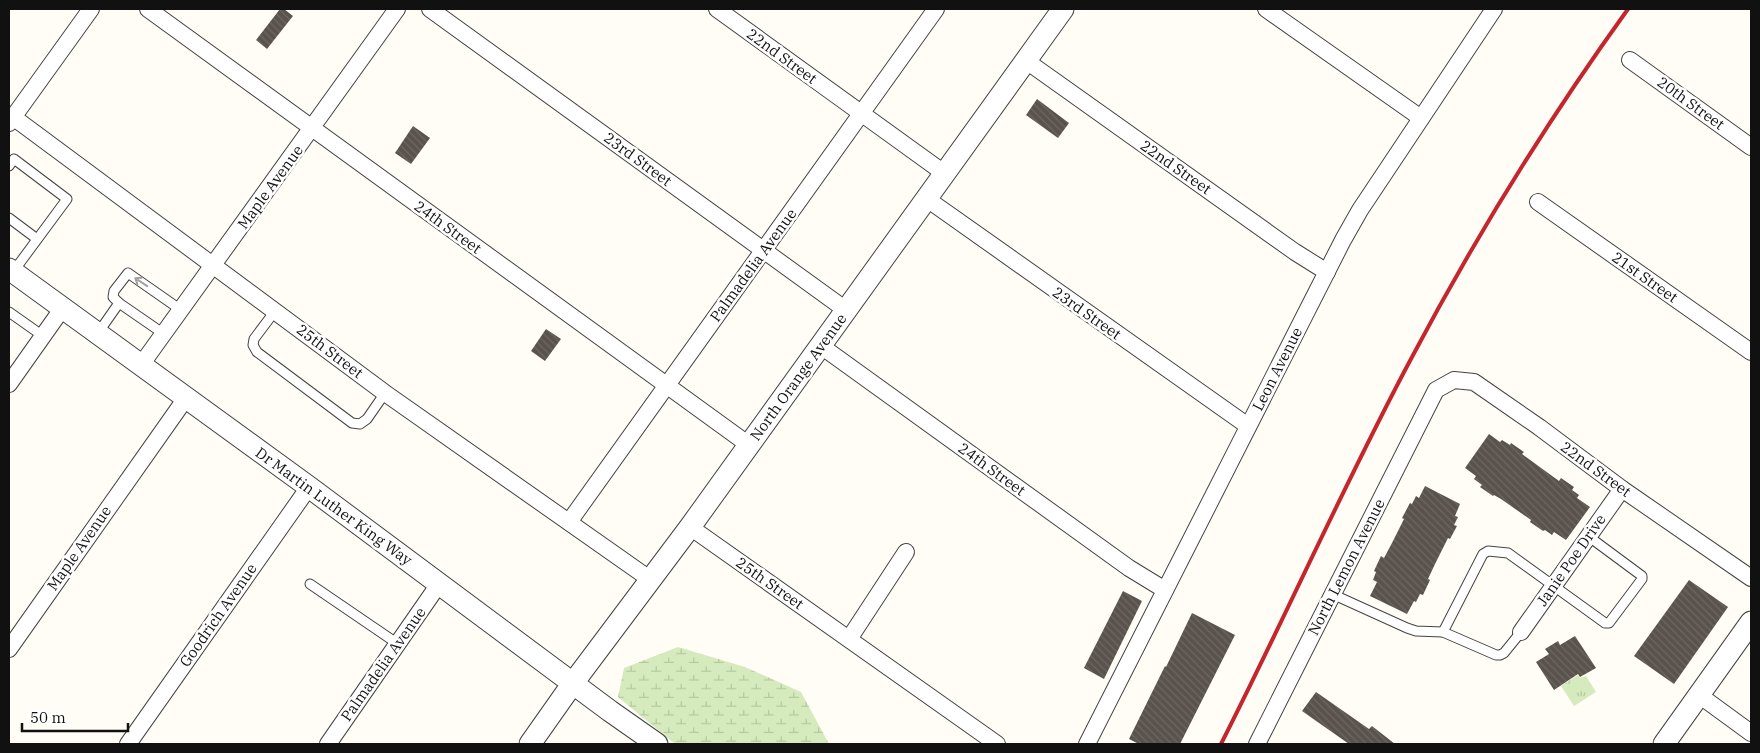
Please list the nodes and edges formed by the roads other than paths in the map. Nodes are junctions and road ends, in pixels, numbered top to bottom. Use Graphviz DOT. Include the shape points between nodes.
graph roads {
  1 [pos="90,9"];
  2 [pos="148,9"];
  3 [pos="397,9"];
  4 [pos="430,9"];
  5 [pos="717,9"];
  6 [pos="936,9"];
  7 [pos="1064,9"];
  8 [pos="1266,9"];
  9 [pos="1494,9"];
  10 [pos="1026,60"];
  11 [pos="1630,60"];
  12 [pos="862,114"];
  13 [pos="1421,118"];
  14 [pos="11,120"];
  15 [pos="312,129"];
  16 [pos="1751,147"];
  17 [pos="9,166"];
  18 [pos="944,173"];
  19 [pos="926,199"];
  20 [pos="1538,202"];
  21 [pos="9,218"];
  22 [pos="37,240"];
  23 [pos="764,250"];
  24 [pos="213,266"];
  25 [pos="10,270"];
  26 [pos="1327,272"];
  27 [pos="119,302"];
  28 [pos="62,309"];
  29 [pos="181,310"];
  30 [pos="846,310"];
  31 [pos="275,311"];
  32 [pos="9,312"];
  33 [pos="97,334"];
  34 [pos="164,334"];
  35 [pos="43,336"];
  36 [pos="820,346"];
  37 [pos="1751,352"];
  38 [pos="142,365"];
  39 [pos="9,384"];
  40 [pos="666,386"];
  41 [pos="1436,390"];
  42 [pos="385,393"];
  43 [pos="186,398"];
  44 [pos="1248,426"];
  45 [pos="749,445"];
  46 [pos="309,487"];
  47 [pos="1622,489"];
  48 [pos="569,522"];
  49 [pos="690,527"];
  50 [pos="1588,536"];
  51 [pos="906,552"];
  52 [pos="1751,578"];
  53 [pos="651,580"];
  54 [pos="310,584"];
  55 [pos="439,584"];
  56 [pos="1554,585"];
  57 [pos="1165,590"];
  58 [pos="1332,594"];
  59 [pos="1751,622"];
  60 [pos="1442,632"];
  61 [pos="1521,632"];
  62 [pos="849,639"];
  63 [pos="398,644"];
  64 [pos="9,649"];
  65 [pos="573,683"];
  66 [pos="1699,695"];
  67 [pos="1751,733"];
  68 [pos="128,744"];
  69 [pos="328,744"];
  70 [pos="530,744"];
  71 [pos="657,744"];
  72 [pos="997,744"];
  73 [pos="1087,744"];
  74 [pos="1257,744"];
  75 [pos="1664,744"];
  1 -- 14 [label="street"];
  2 -- 15 [label="street, 24th Street"];
  3 -- 15 [label="street, Maple Avenue"];
  4 -- 23 [label="street, 23rd Street"];
  5 -- 12 [label="street, 22nd Street"];
  6 -- 12 [label="street, Palmadelia Avenue"];
  7 -- 10 [label="street, North Orange Avenue"];
  8 -- 13 [label="street"];
  9 -- 13 [label="street, Leon Avenue"];
  10 -- 18 [label="street, North Orange Avenue"];
  10 -- 26 [label="street, 22nd Street"];
  11 -- 16 [label="street, 20th Street"];
  12 -- 18 [label="street, 22nd Street"];
  12 -- 23 [label="street, Palmadelia Avenue"];
  13 -- 26 [label="street, Leon Avenue" via="1360,210"];
  14 -- 24 [label="street, 25th Street"];
  15 -- 24 [label="street, Maple Avenue"];
  15 -- 40 [label="street, 24th Street"];
  17 -- 22 [label="lane" via="14,159 67,199"];
  18 -- 19 [label="street, North Orange Avenue"];
  19 -- 30 [label="street, North Orange Avenue"];
  19 -- 44 [label="street, 23rd Street"];
  20 -- 37 [label="street, 21st Street"];
  21 -- 22 [label="lane"];
  22 -- 25 [label="lane"];
  23 -- 30 [label="street, 23rd Street"];
  23 -- 40 [label="street, Palmadelia Avenue"];
  24 -- 29 [label="street, Maple Avenue"];
  24 -- 31 [label="street, 25th Street"];
  25 -- 28 [label="street, Dr Martin Luther King Way"];
  26 -- 44 [label="street, Leon Avenue"];
  29 -- 27 [label="lane, one-way" via="128,273 114,291 113,297"];
  27 -- 33 [label="lane"];
  27 -- 34 [label="lane"];
  28 -- 33 [label="street, Dr Martin Luther King Way"];
  28 -- 35 [label="street"];
  29 -- 34 [label="street, Maple Avenue"];
  30 -- 36 [label="street, North Orange Avenue"];
  31 -- 42 [label="street, 25th Street"];
  31 -- 42 [label="lane" via="254,339 256,352 352,422 360,424 367,419"];
  32 -- 35 [label="lane"];
  33 -- 38 [label="street, Dr Martin Luther King Way"];
  34 -- 38 [label="street, Maple Avenue"];
  35 -- 39 [label="street"];
  36 -- 45 [label="street, North Orange Avenue"];
  36 -- 57 [label="street, 24th Street"];
  38 -- 43 [label="street, Dr Martin Luther King Way"];
  40 -- 45 [label="street, 24th Street"];
  40 -- 48 [label="street, Palmadelia Avenue"];
  41 -- 47 [label="street, 22nd Street" via="1454,380 1474,382"];
  41 -- 58 [label="street, North Lemon Avenue"];
  42 -- 48 [label="street, 25th Street"];
  43 -- 46 [label="street, Dr Martin Luther King Way"];
  43 -- 64 [label="street, Maple Avenue"];
  44 -- 57 [label="street, Leon Avenue"];
  45 -- 49 [label="street, North Orange Avenue"];
  46 -- 55 [label="street, Dr Martin Luther King Way"];
  46 -- 68 [label="street, Goodrich Avenue"];
  47 -- 50 [label="street, Janie Poe Drive"];
  47 -- 52 [label="street, 22nd Street"];
  48 -- 53 [label="street, 25th Street"];
  49 -- 53 [label="street, North Orange Avenue"];
  49 -- 62 [label="street, 25th Street"];
  50 -- 56 [label="street, Janie Poe Drive"];
  50 -- 56 [label="lane" via="1641,574 1637,586 1609,623"];
  51 -- 62 [label="street"];
  53 -- 65 [label="street, North Orange Avenue"];
  54 -- 63 [label="lane"];
  55 -- 63 [label="street, Palmadelia Avenue"];
  55 -- 65 [label="street, Dr Martin Luther King Way"];
  56 -- 60 [label="lane" via="1508,553 1485,552"];
  56 -- 61 [label="street, Janie Poe Drive"];
  57 -- 73 [label="street, Leon Avenue"];
  58 -- 60 [label="lane" via="1407,628"];
  58 -- 74 [label="street, North Lemon Avenue"];
  59 -- 66 [label="street"];
  60 -- 61 [label="lane" via="1500,655"];
  62 -- 72 [label="street, 25th Street"];
  63 -- 69 [label="street, Palmadelia Avenue"];
  65 -- 70 [label="street, North Orange Avenue"];
  65 -- 71 [label="street, Dr Martin Luther King Way"];
  66 -- 67 [label="street"];
  66 -- 75 [label="street"];
}
